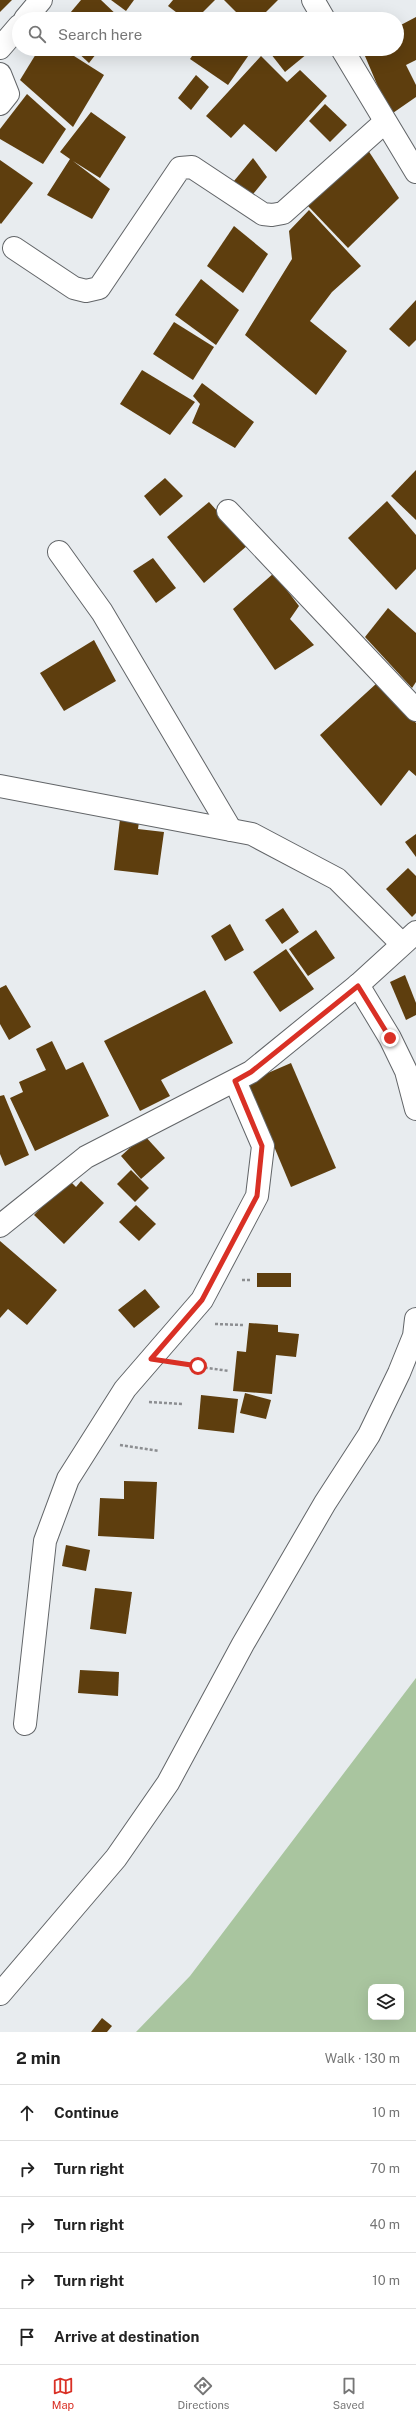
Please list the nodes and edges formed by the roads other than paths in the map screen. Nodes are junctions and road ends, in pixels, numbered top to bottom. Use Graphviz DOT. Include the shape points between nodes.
graph roads {
  1 [pos="41,0"];
  2 [pos="313,0"];
  3 [pos="31,12"];
  4 [pos="320,12"];
  5 [pos="12,34"];
  6 [pos="0,48"];
  7 [pos="346,56"];
  8 [pos="0,74"];
  9 [pos="0,104"];
  10 [pos="386,122"];
  11 [pos="416,172"];
  12 [pos="14,248"];
  13 [pos="228,511"];
  14 [pos="59,552"];
  15 [pos="416,710"];
  16 [pos="0,786"];
  17 [pos="231,830"];
  18 [pos="409,938"];
  19 [pos="358,986"];
  20 [pos="235,1081"];
  21 [pos="416,1109"];
  22 [pos="0,1226"];
  23 [pos="415,1331"];
  24 [pos="25,1724"];
  25 [pos="0,1994"];
  1 -- 3 [label="street"];
  2 -- 4 [label="street"];
  5 -- 6 [label="street"];
  7 -- 10 [label="street"];
  8 -- 9 [label="street" via="8,94"];
  10 -- 11 [label="street"];
  10 -- 12 [label="street" via="283,213 272,216 263,214 192,167 180,168 99,288 86,291 74,288"];
  13 -- 15 [label="street"];
  14 -- 17 [label="street" via="102,612"];
  16 -- 17 [label="street"];
  17 -- 18 [label="street" via="252,834 337,879"];
  18 -- 19 [label="street"];
  19 -- 20 [label="street" via="251,1072"];
  19 -- 21 [label="street" via="390,1038 406,1071"];
  20 -- 22 [label="street" via="86,1157"];
  20 -- 24 [label="street" via="262,1146 257,1196 202,1300 125,1389 68,1479 45,1541"];
  23 -- 25 [label="street" via="369,1435 325,1503 243,1644 168,1783 116,1858"];
}
